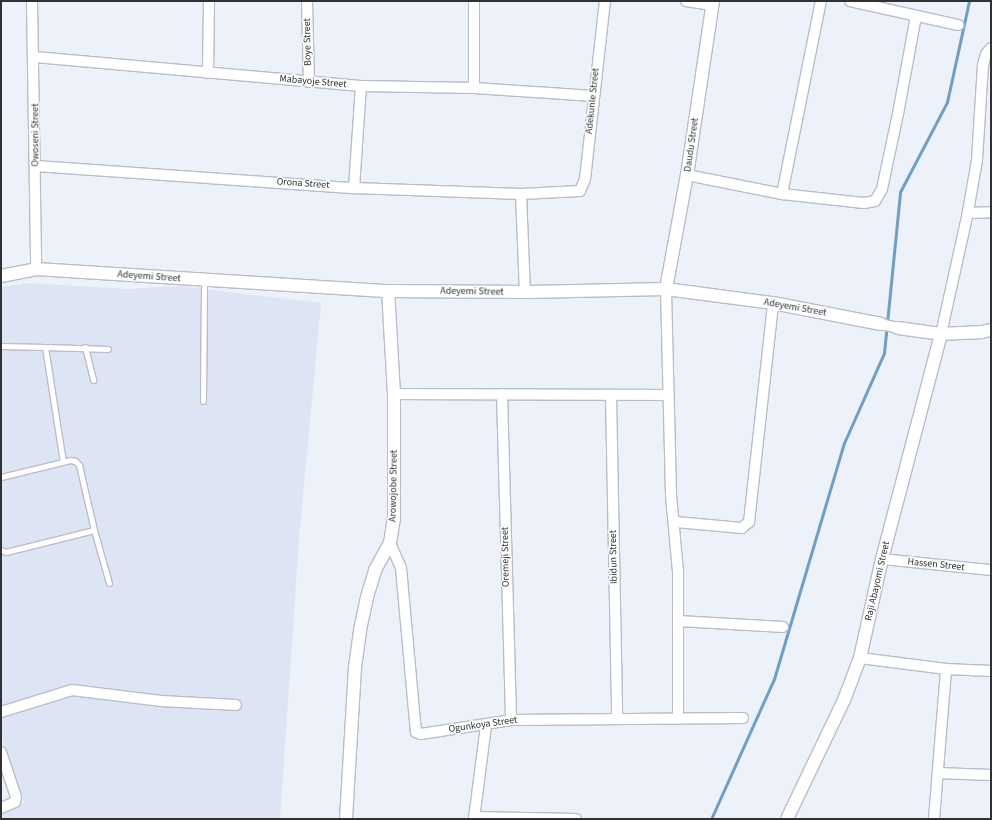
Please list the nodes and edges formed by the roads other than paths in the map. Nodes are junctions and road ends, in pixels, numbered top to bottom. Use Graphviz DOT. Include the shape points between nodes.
graph roads {
  1 [pos="32,1"];
  2 [pos="209,1"];
  3 [pos="307,1"];
  4 [pos="474,1"];
  5 [pos="606,1"];
  6 [pos="686,1"];
  7 [pos="821,1"];
  8 [pos="850,1"];
  9 [pos="712,3"];
  10 [pos="916,16"];
  11 [pos="958,25"];
  12 [pos="991,48"];
  13 [pos="35,57"];
  14 [pos="208,73"];
  15 [pos="309,82"];
  16 [pos="361,86"];
  17 [pos="474,88"];
  18 [pos="593,96"];
  19 [pos="36,166"];
  20 [pos="687,176"];
  21 [pos="354,188"];
  22 [pos="571,193"];
  23 [pos="522,194"];
  24 [pos="782,194"];
  25 [pos="991,212"];
  26 [pos="968,213"];
  27 [pos="36,269"];
  28 [pos="1,276"];
  29 [pos="204,280"];
  30 [pos="666,289"];
  31 [pos="388,291"];
  32 [pos="525,292"];
  33 [pos="773,304"];
  34 [pos="881,324"];
  35 [pos="898,328"];
  36 [pos="991,330"];
  37 [pos="941,334"];
  38 [pos="1,346"];
  39 [pos="44,347"];
  40 [pos="85,348"];
  41 [pos="108,349"];
  42 [pos="93,380"];
  43 [pos="394,394"];
  44 [pos="502,394"];
  45 [pos="611,395"];
  46 [pos="668,395"];
  47 [pos="203,401"];
  48 [pos="64,462"];
  49 [pos="1,477"];
  50 [pos="676,522"];
  51 [pos="94,530"];
  52 [pos="390,543"];
  53 [pos="1,550"];
  54 [pos="882,559"];
  55 [pos="991,570"];
  56 [pos="109,583"];
  57 [pos="679,621"];
  58 [pos="783,627"];
  59 [pos="860,658"];
  60 [pos="946,669"];
  61 [pos="991,671"];
  62 [pos="236,705"];
  63 [pos="1,712"];
  64 [pos="678,717"];
  65 [pos="617,718"];
  66 [pos="743,718"];
  67 [pos="510,720"];
  68 [pos="486,725"];
  69 [pos="1,752"];
  70 [pos="938,773"];
  71 [pos="991,775"];
  72 [pos="1,808"];
  73 [pos="474,818"];
  74 [pos="346,819"];
  75 [pos="576,819"];
  76 [pos="787,819"];
  77 [pos="934,819"];
  1 -- 13 [label="street, Owoseni Street"];
  2 -- 14 [label="street"];
  3 -- 15 [label="street, Boye Street"];
  4 -- 17 [label="street"];
  5 -- 18 [label="street, Adekunle Street"];
  6 -- 9 [label="street"];
  7 -- 24 [label="street"];
  8 -- 10 [label="street"];
  9 -- 20 [label="street, Daudu Street"];
  10 -- 11 [label="street"];
  10 -- 24 [label="street" via="879,197 871,204"];
  12 -- 26 [label="street" via="983,65 976,160"];
  13 -- 14 [label="street, Mabayoje Street"];
  13 -- 19 [label="street, Owoseni Street"];
  14 -- 15 [label="street, Mabayoje Street"];
  15 -- 16 [label="street, Mabayoje Street"];
  16 -- 17 [label="street, Mabayoje Street"];
  16 -- 21 [label="street"];
  17 -- 18 [label="street, Mabayoje Street"];
  18 -- 22 [label="street, Adekunle Street" via="584,186 580,191"];
  19 -- 21 [label="street, Orona Street"];
  19 -- 27 [label="street, Owoseni Street"];
  20 -- 24 [label="street"];
  20 -- 30 [label="street, Daudu Street"];
  21 -- 23 [label="street, Orona Street"];
  22 -- 23 [label="street, Orona Street"];
  23 -- 32 [label="street"];
  25 -- 26 [label="street"];
  26 -- 37 [label="street"];
  27 -- 28 [label="street, Adeyemi Street"];
  27 -- 29 [label="street, Adeyemi Street"];
  29 -- 31 [label="street, Adeyemi Street"];
  29 -- 47 [label="lane"];
  30 -- 32 [label="street, Adeyemi Street"];
  30 -- 33 [label="street, Adeyemi Street"];
  30 -- 46 [label="street"];
  31 -- 32 [label="street, Adeyemi Street"];
  31 -- 43 [label="street, Arowojobe Street"];
  33 -- 34 [label="street, Adeyemi Street"];
  33 -- 50 [label="street" via="749,522 742,528"];
  34 -- 35 [label="street, Adeyemi Street"];
  35 -- 37 [label="street, Adeyemi Street"];
  36 -- 37 [label="street, Adeyemi Street"];
  37 -- 54 [label="street, Raji Abayomi Street"];
  38 -- 39 [label="lane"];
  39 -- 40 [label="lane"];
  39 -- 48 [label="lane"];
  40 -- 41 [label="lane"];
  40 -- 42 [label="lane"];
  43 -- 44 [label="street"];
  43 -- 52 [label="street, Arowojobe Street" via="394,519"];
  44 -- 45 [label="street"];
  44 -- 67 [label="street, Oremeji Street"];
  45 -- 46 [label="street"];
  45 -- 65 [label="street, Ibidun Street"];
  46 -- 50 [label="street" via="671,496"];
  48 -- 49 [label="lane"];
  48 -- 51 [label="lane" via="70,460 79,465"];
  50 -- 57 [label="street"];
  51 -- 53 [label="lane" via="6,552"];
  51 -- 56 [label="lane"];
  52 -- 68 [label="street, Ogunkoya Street" via="401,568 416,732 421,734"];
  52 -- 74 [label="street, Arowojobe Street" via="375,570 360,630 355,667"];
  54 -- 55 [label="street, Hassen Street"];
  54 -- 59 [label="street, Raji Abayomi Street"];
  57 -- 58 [label="street"];
  57 -- 64 [label="street"];
  59 -- 60 [label="street"];
  59 -- 76 [label="street, Raji Abayomi Street" via="844,700"];
  60 -- 61 [label="street"];
  60 -- 70 [label="street"];
  62 -- 63 [label="street" via="162,701 72,690"];
  64 -- 65 [label="street, Ogunkoya Street"];
  64 -- 66 [label="street, Ogunkoya Street"];
  65 -- 67 [label="street, Ogunkoya Street"];
  67 -- 68 [label="street, Ogunkoya Street"];
  68 -- 73 [label="street"];
  69 -- 72 [label="street" via="16,797 15,802"];
  70 -- 71 [label="street"];
  70 -- 77 [label="street"];
  73 -- 75 [label="street"];
}
